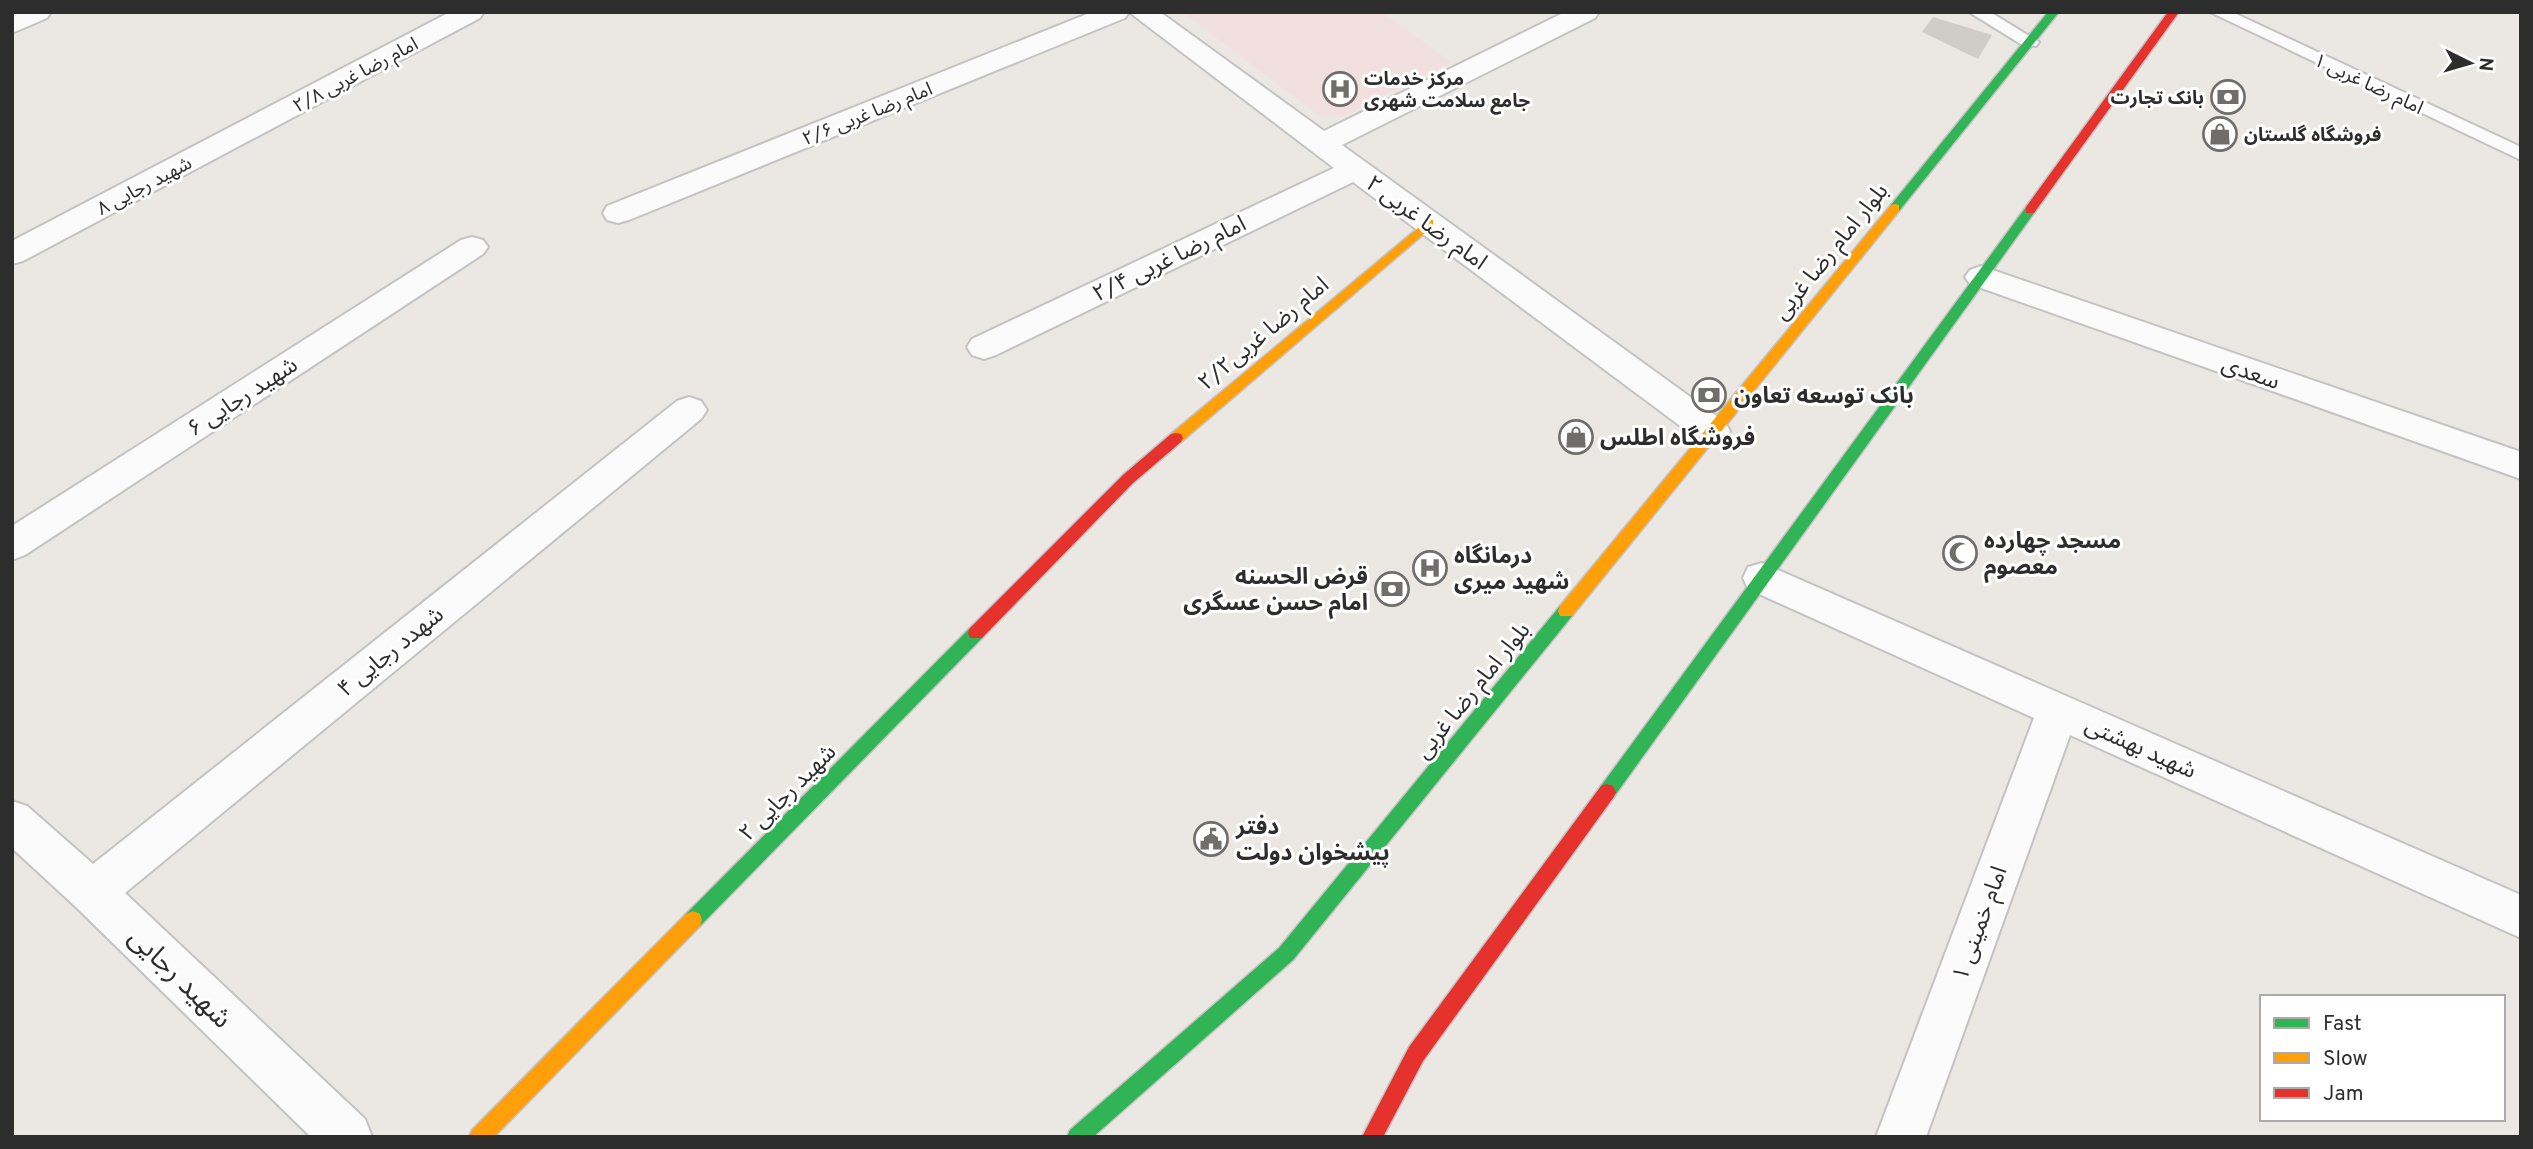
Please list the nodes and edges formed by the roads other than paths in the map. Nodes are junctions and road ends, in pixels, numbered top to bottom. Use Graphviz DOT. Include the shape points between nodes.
graph roads {
  1 [pos="38,12"];
  2 [pos="471,12"];
  3 [pos="1116,12"];
  4 [pos="1142,12"];
  5 [pos="1586,12"];
  6 [pos="1977,12"];
  7 [pos="2054,12"];
  8 [pos="2174,12"];
  9 [pos="2217,12"];
  10 [pos="12,25"];
  11 [pos="2030,42"];
  12 [pos="276,116"];
  13 [pos="1321,144"];
  14 [pos="2521,153"];
  15 [pos="1355,169"];
  16 [pos="618,213"];
  17 [pos="1429,223"];
  18 [pos="472,247"];
  19 [pos="12,254"];
  20 [pos="1981,277"];
  21 [pos="984,347"];
  22 [pos="689,410"];
  23 [pos="1712,431"];
  24 [pos="2521,466"];
  25 [pos="1128,478"];
  26 [pos="12,545"];
  27 [pos="1762,578"];
  28 [pos="2058,710"];
  29 [pos="12,820"];
  30 [pos="92,892"];
  31 [pos="2521,917"];
  32 [pos="347,1137"];
  33 [pos="479,1137"];
  34 [pos="1077,1137"];
  35 [pos="1372,1137"];
  36 [pos="1901,1137"];
  1 -- 10 [label="street"];
  2 -- 12 [label="street, امام رضا غربی ۲/۸"];
  3 -- 16 [label="street, امام رضا غربی ۲/۶"];
  4 -- 13 [label="street, امام رضا غربی ۲"];
  5 -- 13 [label="street"];
  6 -- 11 [label="lane"];
  7 -- 11 [label="main road, بلوار امام رضا غربی"];
  8 -- 20 [label="main road"];
  9 -- 14 [label="lane, امام رضا غربی ۱"];
  11 -- 23 [label="main road, بلوار امام رضا غربی"];
  12 -- 19 [label="street, شهید رجایی ۸"];
  13 -- 15 [label="street, امام رضا غربی ۲"];
  15 -- 17 [label="street, امام رضا غربی ۲"];
  15 -- 21 [label="street, امام رضا غربی ۲/۴"];
  17 -- 23 [label="street, امام رضا غربی ۲"];
  17 -- 25 [label="main road, امام رضا غربی۲/۲"];
  18 -- 26 [label="street, شهید رجایی ۶"];
  20 -- 24 [label="street, سعدی"];
  20 -- 27 [label="main road"];
  22 -- 30 [label="street, شهدد رجایی ۴"];
  23 -- 34 [label="main road, بلوار امام رضا غربی" via="1286,954"];
  25 -- 33 [label="main road, شهید رجایی ۲"];
  27 -- 28 [label="street, شهید بهشتی"];
  27 -- 35 [label="main road" via="1416,1054"];
  28 -- 31 [label="street, شهید بهشتی"];
  28 -- 36 [label="street, امام خمینی ۱"];
  29 -- 30 [label="street, شهید رجایی"];
  30 -- 32 [label="street, شهید رجایی"];
}
